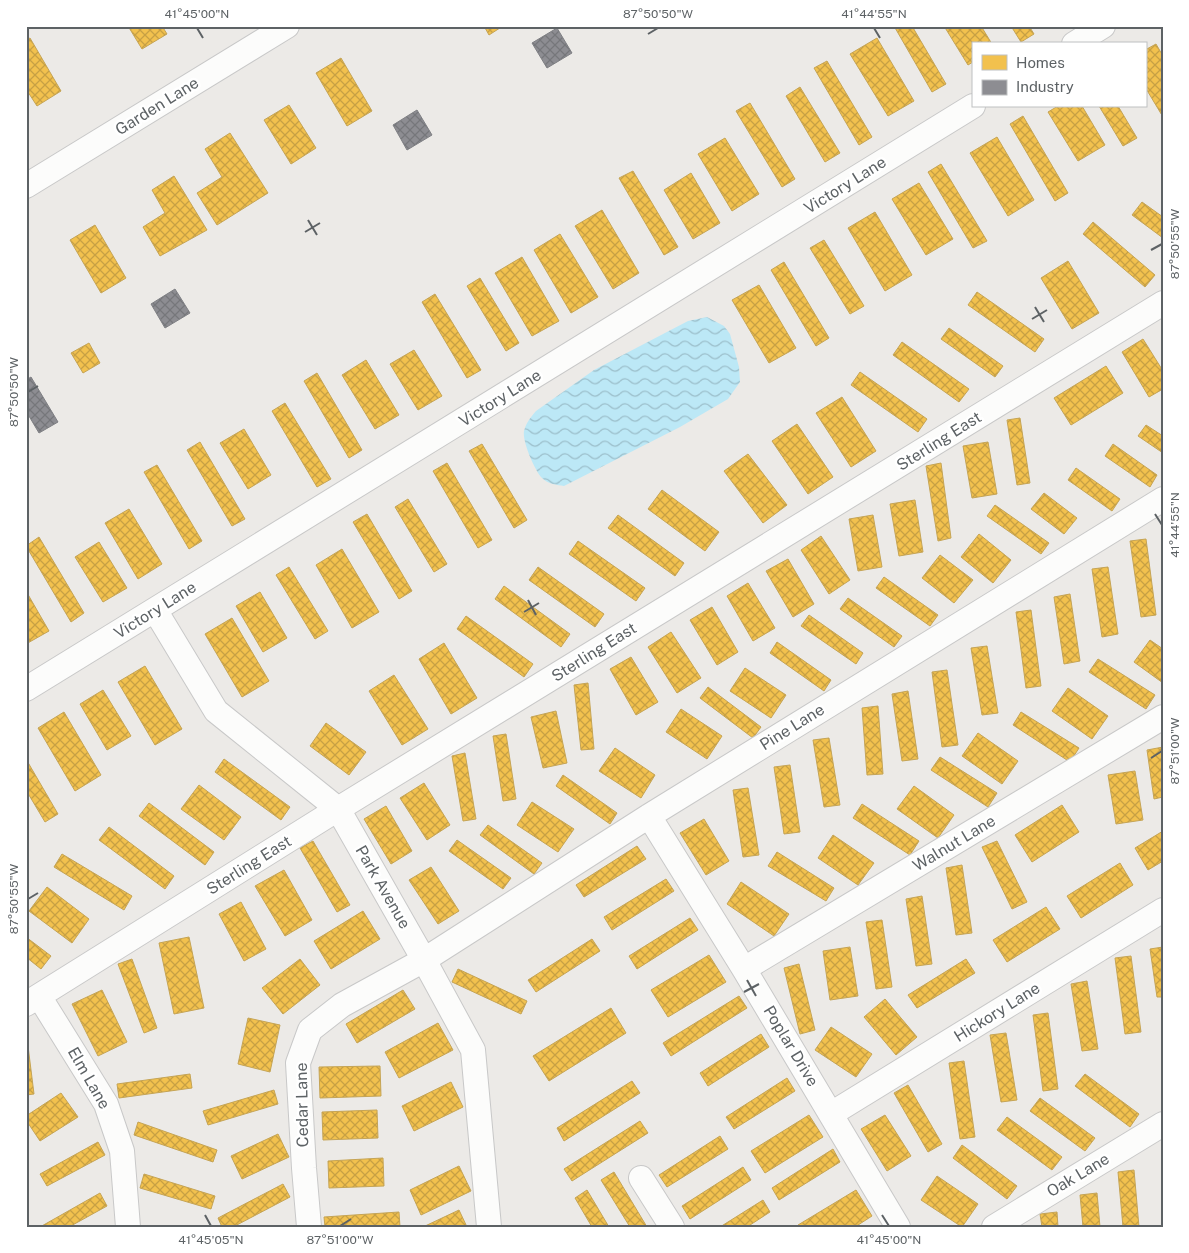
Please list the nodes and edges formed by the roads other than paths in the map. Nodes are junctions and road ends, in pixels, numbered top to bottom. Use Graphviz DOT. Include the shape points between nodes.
graph roads {
  1 [pos="287,26"];
  2 [pos="1103,26"];
  3 [pos="1077,42"];
  4 [pos="972,107"];
  5 [pos="26,186"];
  6 [pos="1163,303"];
  7 [pos="1163,500"];
  8 [pos="155,610"];
  9 [pos="26,689"];
  10 [pos="1163,717"];
  11 [pos="338,809"];
  12 [pos="648,816"];
  13 [pos="1163,910"];
  14 [pos="424,960"];
  15 [pos="744,969"];
  16 [pos="33,1000"];
  17 [pos="832,1114"];
  18 [pos="1163,1124"];
  19 [pos="641,1178"];
  20 [pos="128,1227"];
  21 [pos="309,1227"];
  22 [pos="489,1227"];
  23 [pos="672,1227"];
  24 [pos="898,1227"];
  25 [pos="994,1227"];
  1 -- 5 [label="street, Garden Lane"];
  2 -- 3 [label="street"];
  4 -- 8 [label="street, Victory Lane"];
  6 -- 11 [label="street, Sterling East"];
  7 -- 12 [label="street, Pine Lane"];
  8 -- 9 [label="street, Victory Lane"];
  8 -- 11 [label="street, Park Avenue" via="216,711"];
  10 -- 15 [label="street, Walnut Lane"];
  11 -- 14 [label="street, Park Avenue"];
  11 -- 16 [label="street, Sterling East"];
  12 -- 14 [label="street, Pine Lane"];
  12 -- 15 [label="street, Poplar Drive"];
  13 -- 17 [label="street, Hickory Lane"];
  14 -- 21 [label="street, Cedar Lane" via="342,1005 310,1030 298,1064"];
  14 -- 22 [label="street, Park Avenue" via="473,1050"];
  15 -- 17 [label="street, Poplar Drive"];
  16 -- 20 [label="street, Elm Lane" via="106,1104 122,1151"];
  17 -- 24 [label="street, Poplar Drive"];
  18 -- 25 [label="street, Oak Lane"];
  19 -- 23 [label="street"];
}
